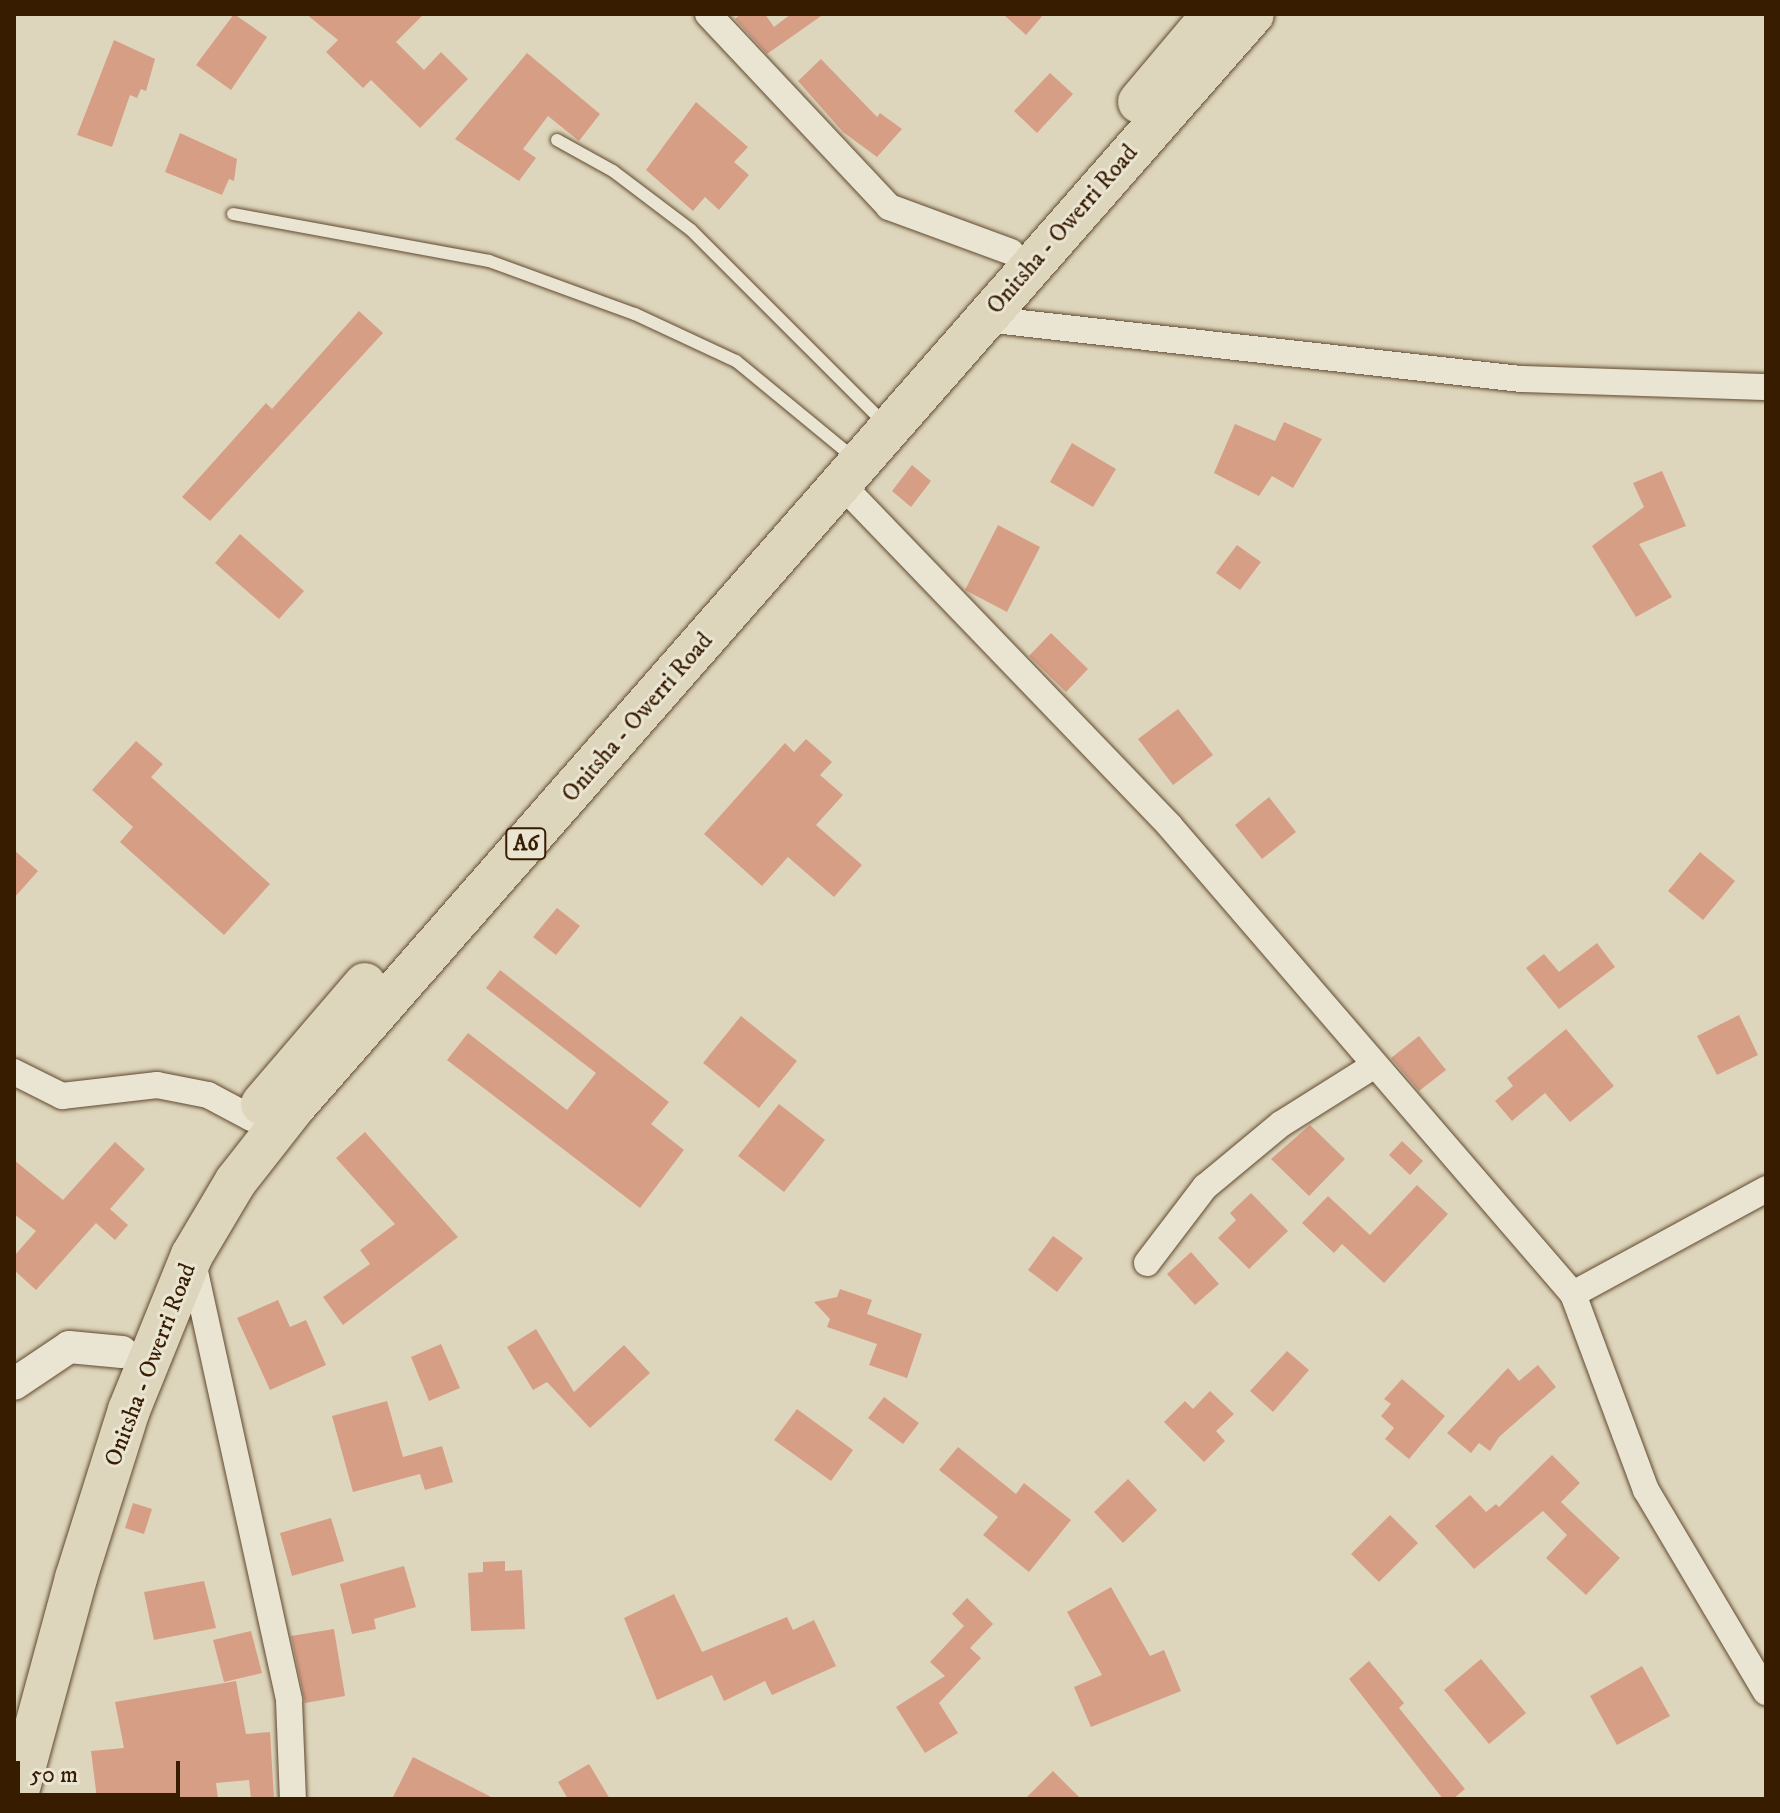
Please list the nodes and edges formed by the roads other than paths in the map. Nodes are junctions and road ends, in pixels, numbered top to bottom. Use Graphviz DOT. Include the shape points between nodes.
graph roads {
  1 [pos="708,14"];
  2 [pos="1213,14"];
  3 [pos="1253,14"];
  4 [pos="557,140"];
  5 [pos="233,214"];
  6 [pos="1011,252"];
  7 [pos="985,319"];
  8 [pos="1766,387"];
  9 [pos="875,414"];
  10 [pos="843,467"];
  11 [pos="1373,1066"];
  12 [pos="14,1072"];
  13 [pos="251,1118"];
  14 [pos="1766,1189"];
  15 [pos="192,1255"];
  16 [pos="1147,1263"];
  17 [pos="1573,1294"];
  18 [pos="122,1352"];
  19 [pos="14,1384"];
  20 [pos="1766,1692"];
  21 [pos="14,1704"];
  22 [pos="16,1799"];
  23 [pos="293,1799"];
  1 -- 6 [label="street" via="889,207"];
  2 -- 6 [label="highway, Onitsha - Owerri Road / A6"];
  3 -- 7 [label="highway, Onitsha - Owerri Road / A6"];
  4 -- 9 [label="lane" via="613,171 691,230"];
  5 -- 10 [label="lane" via="489,261 635,314 736,361"];
  6 -- 9 [label="highway, Onitsha - Owerri Road / A6" via="958,323"];
  7 -- 8 [label="street" via="1521,379"];
  7 -- 10 [label="highway, Onitsha - Owerri Road / A6"];
  9 -- 10 [label="highway, Onitsha - Owerri Road / A6"];
  10 -- 11 [label="street" via="1169,825"];
  10 -- 13 [label="highway, Onitsha - Owerri Road / A6" via="306,1048"];
  10 -- 15 [label="highway, Onitsha - Owerri Road / A6" via="294,1107 236,1181"];
  11 -- 16 [label="street" via="1281,1124 1205,1187"];
  11 -- 17 [label="street"];
  12 -- 13 [label="street" via="62,1096 170,1087 208,1095"];
  13 -- 18 [label="highway, Onitsha - Owerri Road / A6" via="185,1211"];
  14 -- 17 [label="street"];
  15 -- 22 [label="highway, Onitsha - Owerri Road / A6" via="129,1410 76,1578"];
  15 -- 23 [label="street" via="289,1701"];
  17 -- 20 [label="street" via="1646,1490"];
  18 -- 19 [label="street" via="69,1347"];
  18 -- 21 [label="highway, Onitsha - Owerri Road / A6"];
}
